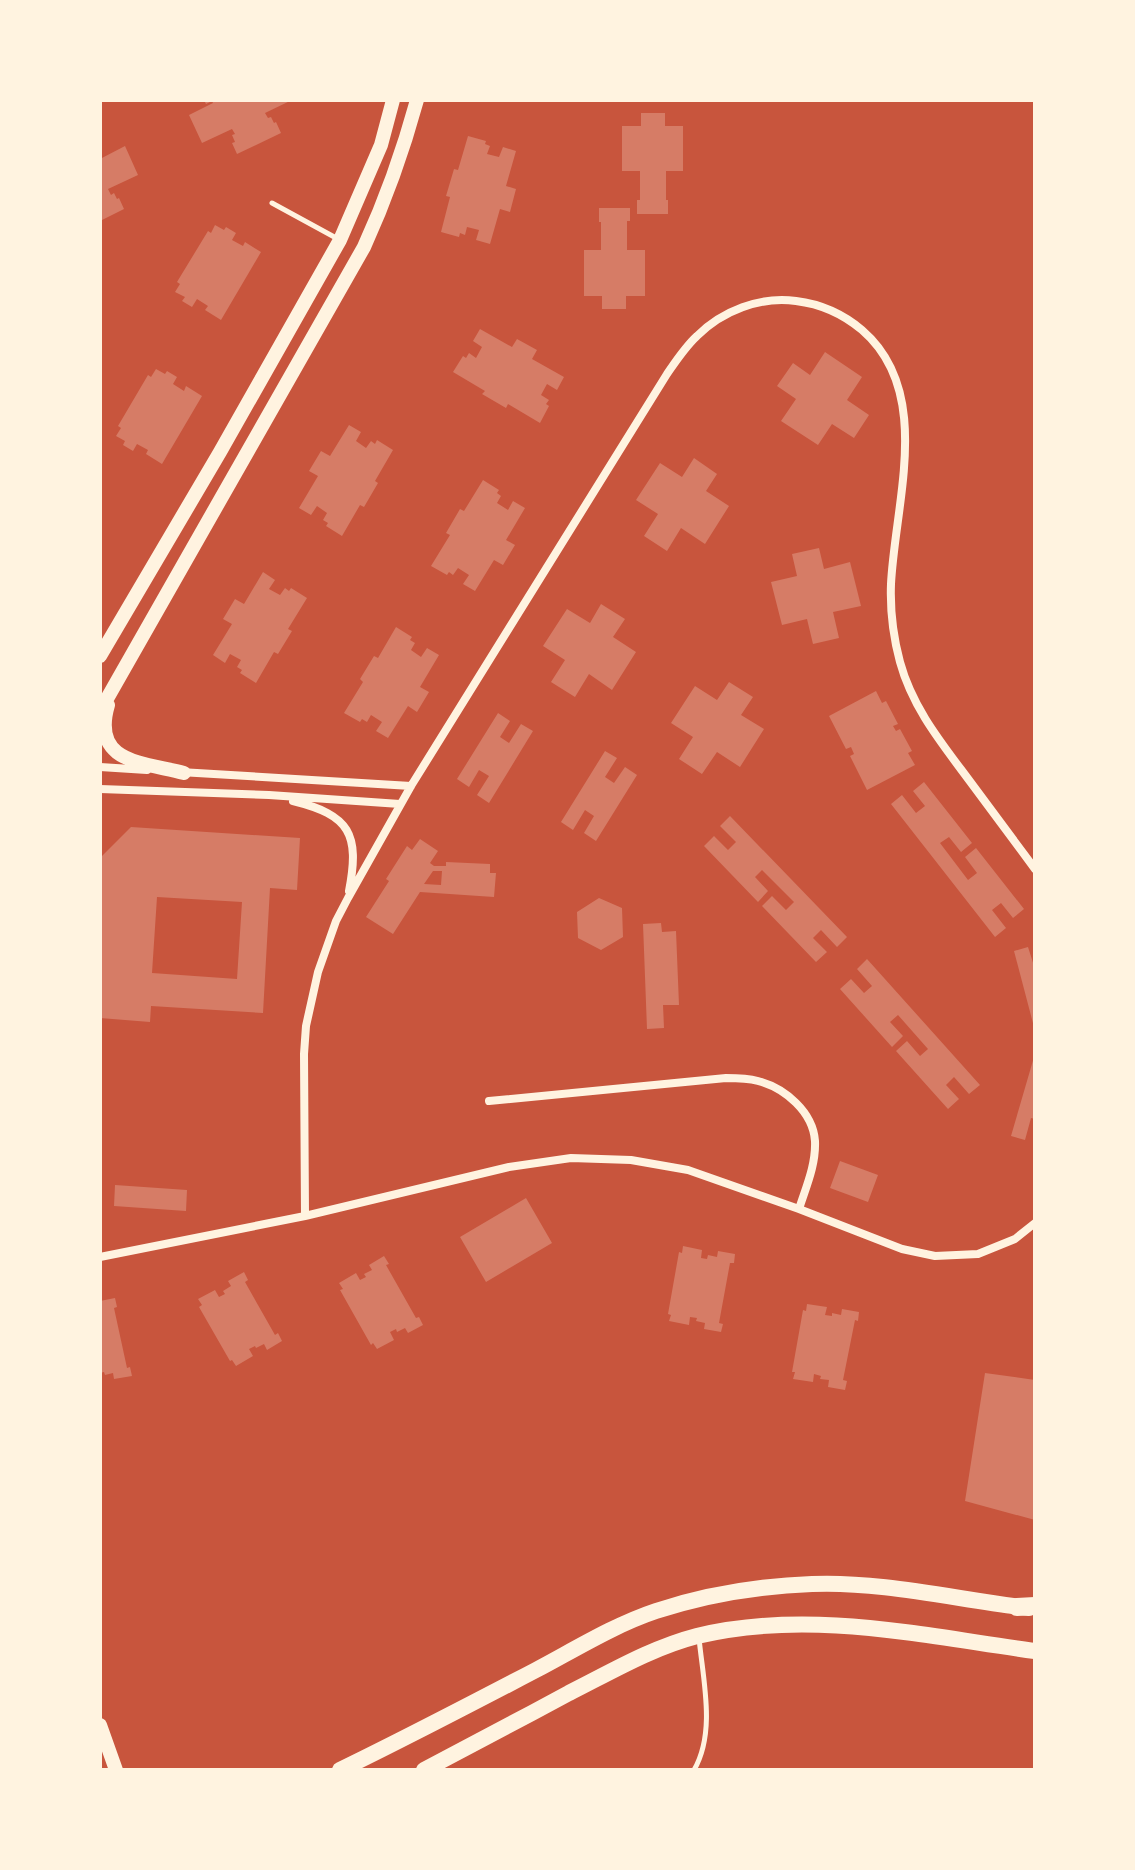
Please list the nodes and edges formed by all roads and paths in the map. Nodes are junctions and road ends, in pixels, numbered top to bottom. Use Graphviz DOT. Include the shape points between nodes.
graph roads {
  1 [pos="393,100"];
  2 [pos="417,100"];
  3 [pos="272,203"];
  4 [pos="340,240"];
  5 [pos="100,656"];
  6 [pos="113,688"];
  7 [pos="100,711"];
  8 [pos="100,767"];
  9 [pos="184,773"];
  10 [pos="411,786"];
  11 [pos="100,789"];
  12 [pos="269,795"];
  13 [pos="400,804"];
  14 [pos="1035,869"];
  15 [pos="348,898"];
  16 [pos="489,1101"];
  17 [pos="799,1209"];
  18 [pos="305,1216"];
  19 [pos="1035,1223"];
  20 [pos="100,1257"];
  21 [pos="1029,1607"];
  22 [pos="698,1636"];
  23 [pos="1035,1651"];
  24 [pos="100,1725"];
  25 [pos="116,1770"];
  26 [pos="340,1770"];
  27 [pos="424,1770"];
  28 [pos="694,1770"];
  1 -- 4 [label="street" via="381,145"];
  2 -- 6 [label="street" via="399,162 364,247"];
  3 -- 4 [label="lane"];
  4 -- 5 [label="street"];
  6 -- 7 [label="street"];
  6 -- 9 [label="street" via="103,728 110,746 127,758"];
  8 -- 9 [label="street"];
  9 -- 10 [label="street"];
  10 -- 13 [label="street"];
  10 -- 14 [label="street" via="680,355 730,312 793,300 850,320 889,364 905,428 891,588 900,662 929,727"];
  11 -- 12 [label="street"];
  12 -- 13 [label="street"];
  12 -- 15 [label="street" via="317,807 342,822 353,849"];
  13 -- 15 [label="street"];
  15 -- 18 [label="street" via="322,959 306,1026"];
  16 -- 17 [label="street" via="726,1078 759,1081 791,1098 811,1123 812,1169"];
  17 -- 18 [label="street" via="688,1170 631,1160 571,1158 509,1167"];
  17 -- 19 [label="street" via="902,1249 935,1256 978,1254 1015,1239"];
  18 -- 20 [label="street"];
  21 -- 26 [label="main road" via="812,1584 688,1602 617,1628"];
  22 -- 23 [label="main road" via="783,1624 843,1625"];
  22 -- 27 [label="main road" via="630,1661"];
  22 -- 28 [label="lane" via="706,1729"];
  24 -- 25 [label="street"];
}
